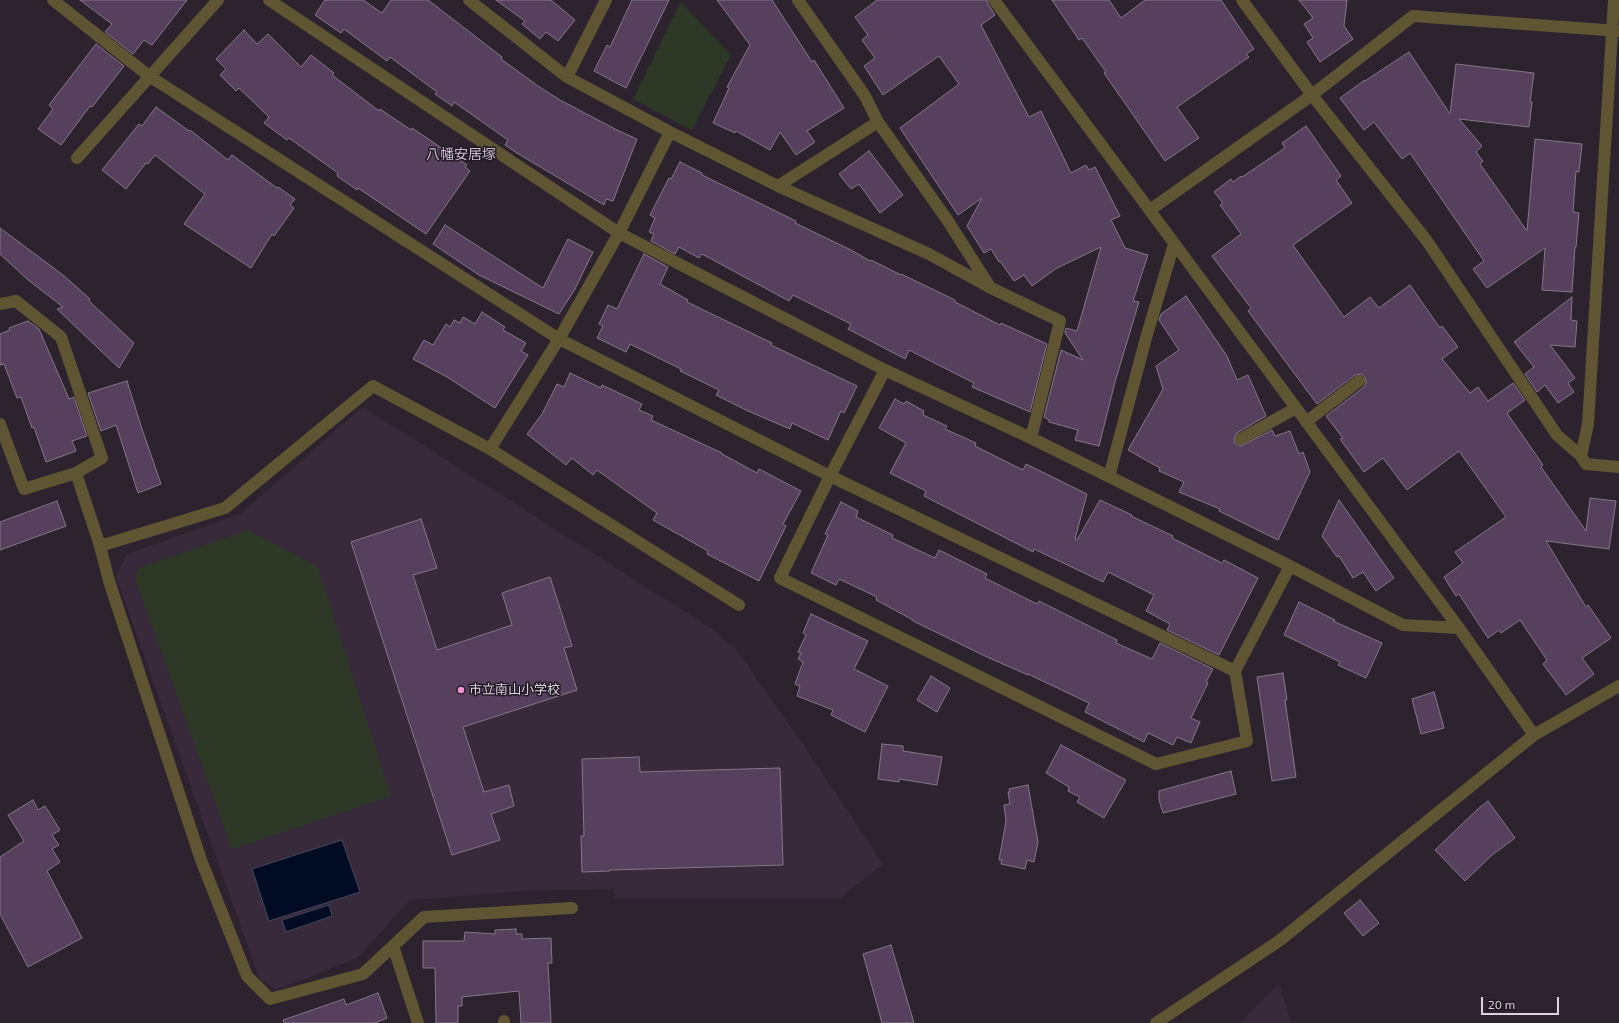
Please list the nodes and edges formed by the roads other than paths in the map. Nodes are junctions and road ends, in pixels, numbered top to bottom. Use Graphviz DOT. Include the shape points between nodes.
graph roads {
  1 [pos="54,0"];
  2 [pos="218,0"];
  3 [pos="269,0"];
  4 [pos="469,0"];
  5 [pos="606,0"];
  6 [pos="798,0"];
  7 [pos="994,0"];
  8 [pos="1242,0"];
  9 [pos="1614,0"];
  10 [pos="1615,30"];
  11 [pos="149,76"];
  12 [pos="567,77"];
  13 [pos="1312,95"];
  14 [pos="878,122"];
  15 [pos="670,132"];
  16 [pos="77,158"];
  17 [pos="778,186"];
  18 [pos="1150,210"];
  19 [pos="619,233"];
  20 [pos="1174,244"];
  21 [pos="991,288"];
  22 [pos="0,304"];
  23 [pos="559,339"];
  24 [pos="885,370"];
  25 [pos="1358,381"];
  26 [pos="1296,408"];
  27 [pos="1306,422"];
  28 [pos="0,424"];
  29 [pos="1031,438"];
  30 [pos="1241,439"];
  31 [pos="490,449"];
  32 [pos="1581,456"];
  33 [pos="1619,467"];
  34 [pos="76,473"];
  35 [pos="830,476"];
  36 [pos="1109,477"];
  37 [pos="100,546"];
  38 [pos="1290,566"];
  39 [pos="740,605"];
  40 [pos="1459,628"];
  41 [pos="1235,671"];
  42 [pos="1619,686"];
  43 [pos="1534,735"];
  44 [pos="572,908"];
  45 [pos="393,946"];
  46 [pos="418,1023"];
  47 [pos="1156,1023"];
  1 -- 11 [label="street"];
  2 -- 11 [label="street"];
  3 -- 19 [label="street"];
  4 -- 12 [label="street"];
  5 -- 12 [label="street"];
  6 -- 14 [label="street" via="865,96"];
  7 -- 18 [label="street"];
  8 -- 13 [label="street"];
  9 -- 10 [label="street"];
  10 -- 13 [label="street" via="1413,16"];
  10 -- 32 [label="street" via="1588,424"];
  11 -- 16 [label="street"];
  11 -- 23 [label="street"];
  12 -- 15 [label="street"];
  13 -- 18 [label="street"];
  13 -- 32 [label="street" via="1426,240 1558,435"];
  14 -- 17 [label="street"];
  14 -- 21 [label="street" via="946,218"];
  15 -- 17 [label="street"];
  15 -- 19 [label="street"];
  17 -- 21 [label="street" via="929,254"];
  18 -- 20 [label="street"];
  19 -- 23 [label="street"];
  19 -- 24 [label="street"];
  20 -- 26 [label="street"];
  20 -- 36 [label="street"];
  21 -- 29 [label="street" via="1060,321"];
  22 -- 34 [label="street" via="16,301 61,337 102,458"];
  23 -- 31 [label="street"];
  23 -- 35 [label="street"];
  24 -- 29 [label="street"];
  24 -- 35 [label="street"];
  25 -- 27 [label="street"];
  26 -- 27 [label="street"];
  26 -- 30 [label="street"];
  27 -- 40 [label="street"];
  28 -- 34 [label="street" via="24,489"];
  29 -- 36 [label="street"];
  31 -- 37 [label="street" via="373,386 225,508"];
  31 -- 39 [label="street"];
  32 -- 33 [label="street" via="1586,464"];
  34 -- 37 [label="street"];
  35 -- 41 [label="street"];
  35 -- 41 [label="street" via="780,578 1156,764 1247,741"];
  36 -- 38 [label="street"];
  37 -- 45 [label="street" via="109,581 201,860 247,976 270,999 363,974"];
  38 -- 40 [label="street" via="1403,625"];
  38 -- 41 [label="street"];
  40 -- 43 [label="street"];
  42 -- 43 [label="street"];
  43 -- 47 [label="street" via="1279,941"];
  44 -- 45 [label="street" via="424,916"];
  45 -- 46 [label="street"];
}
